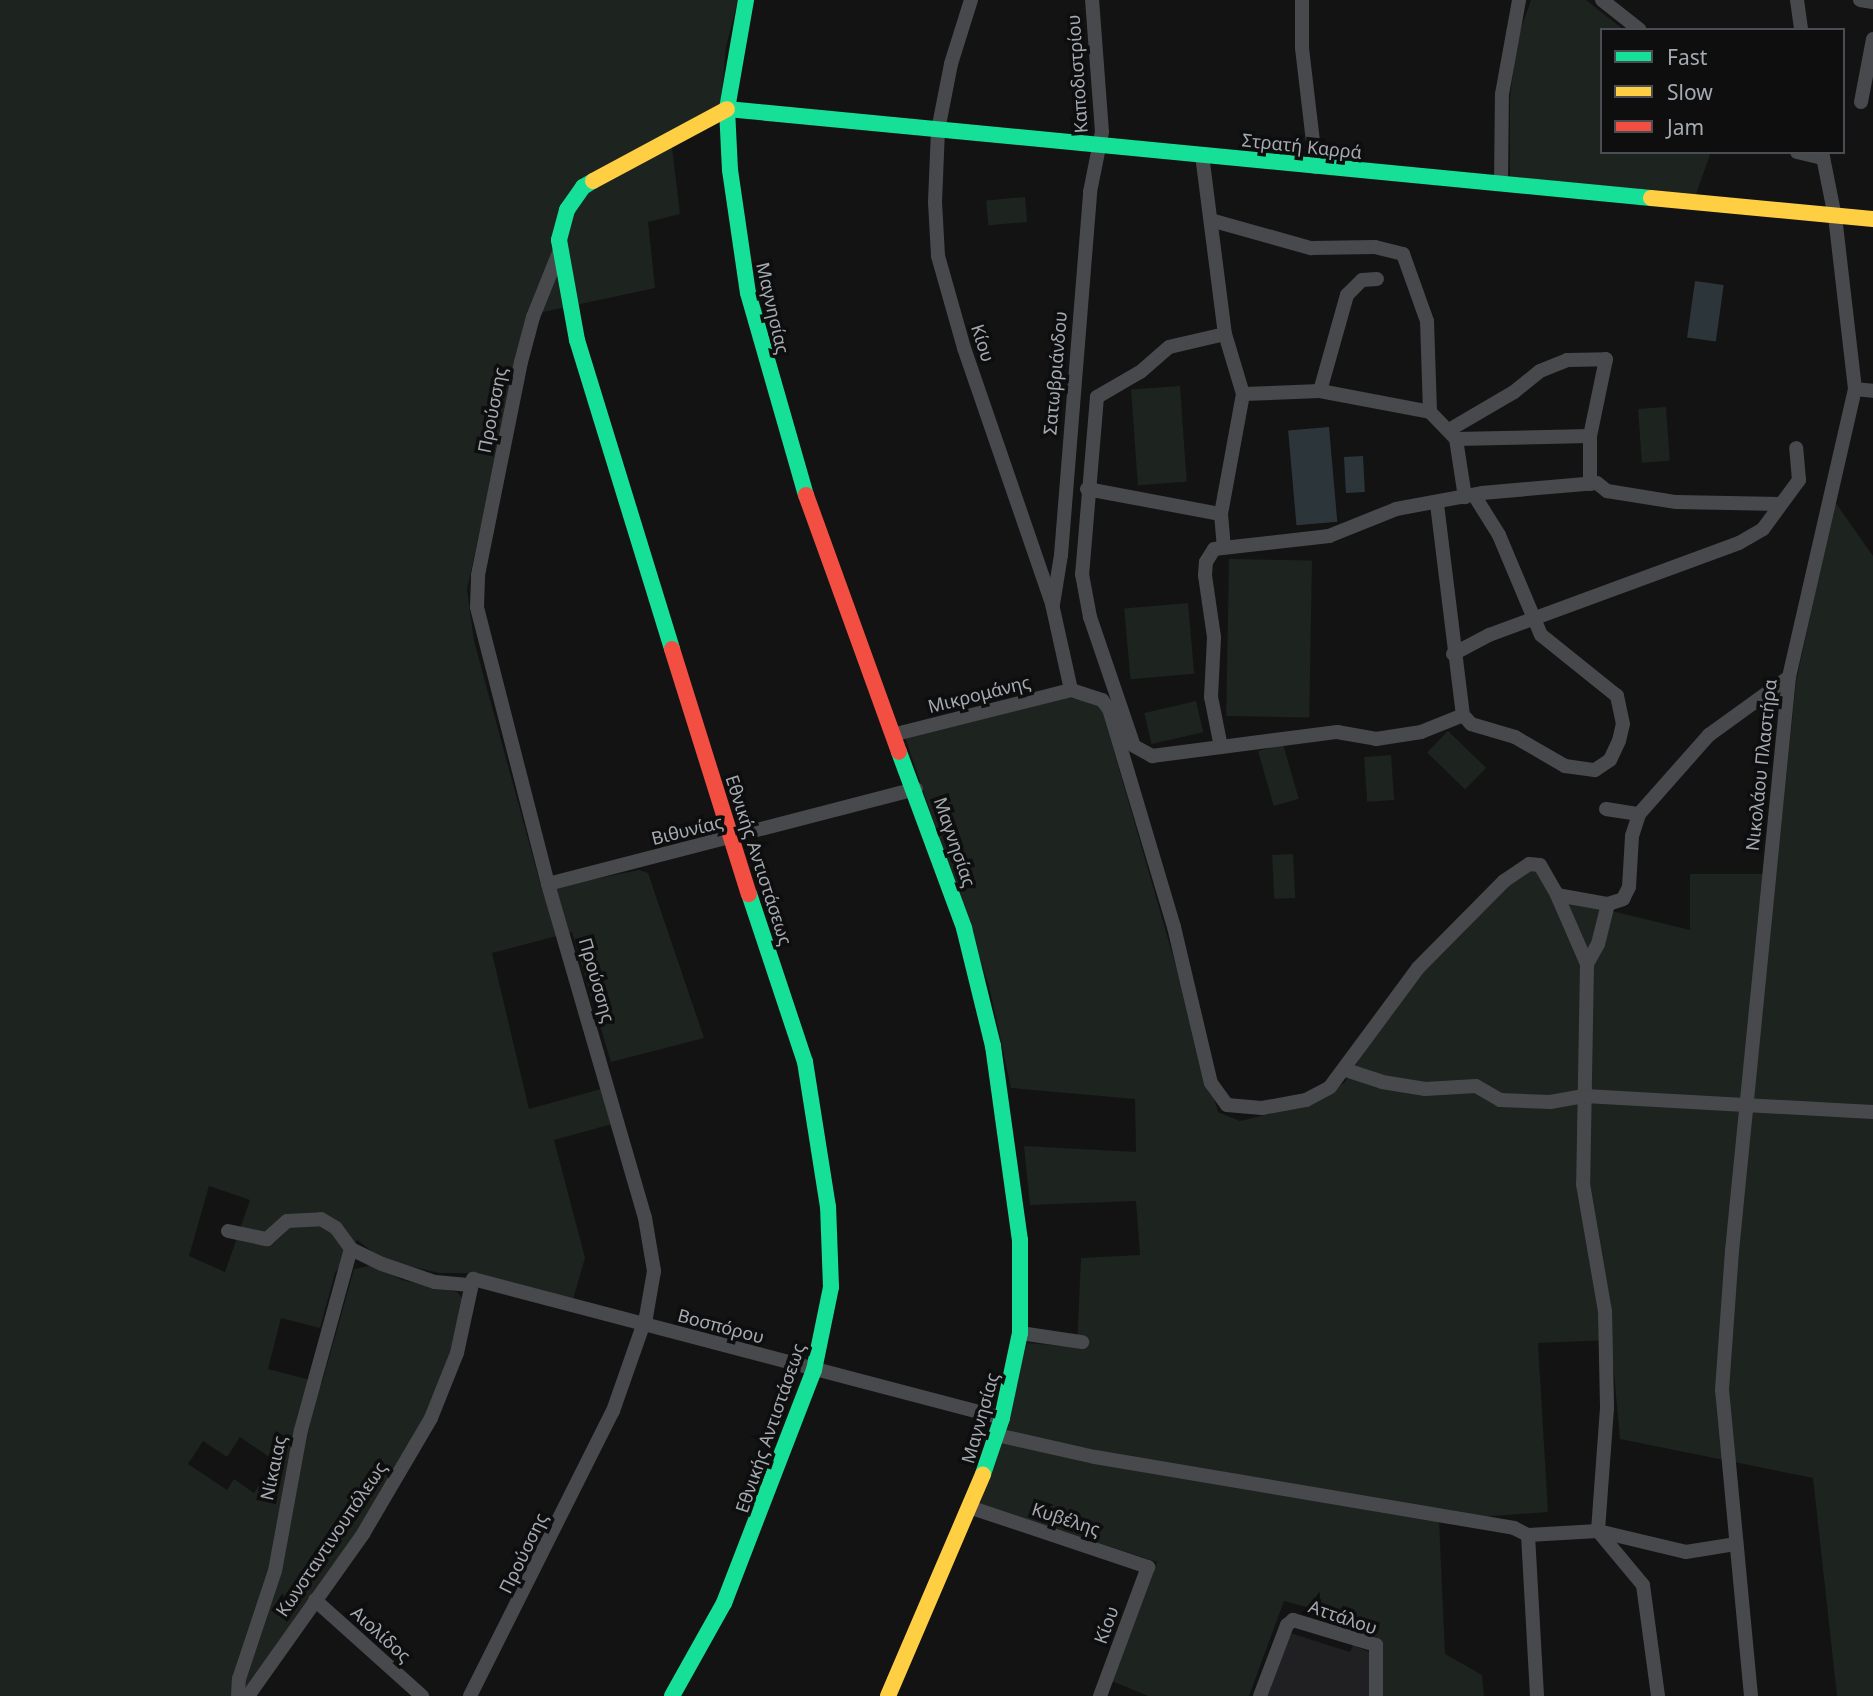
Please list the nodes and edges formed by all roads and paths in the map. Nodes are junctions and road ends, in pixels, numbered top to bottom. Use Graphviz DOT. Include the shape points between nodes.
graph roads {
  1 [pos="746,0"];
  2 [pos="971,0"];
  3 [pos="1092,0"];
  4 [pos="1302,0"];
  5 [pos="1519,0"];
  6 [pos="1602,0"];
  7 [pos="1797,0"];
  8 [pos="1860,0"];
  9 [pos="1873,2"];
  10 [pos="1637,28"];
  11 [pos="1801,28"];
  12 [pos="1873,39"];
  13 [pos="1861,102"];
  14 [pos="727,110"];
  15 [pos="939,130"];
  16 [pos="1100,146"];
  17 [pos="1202,155"];
  18 [pos="1822,155"];
  19 [pos="1316,167"];
  20 [pos="1500,184"];
  21 [pos="1835,217"];
  22 [pos="1873,219"];
  23 [pos="1214,221"];
  24 [pos="561,249"];
  25 [pos="1377,278"];
  26 [pos="1225,334"];
  27 [pos="1855,389"];
  28 [pos="1320,391"];
  29 [pos="1873,391"];
  30 [pos="1244,394"];
  31 [pos="1430,412"];
  32 [pos="1452,435"];
  33 [pos="1590,436"];
  34 [pos="1796,448"];
  35 [pos="1590,484"];
  36 [pos="1087,489"];
  37 [pos="1470,496"];
  38 [pos="1437,504"];
  39 [pos="1780,504"];
  40 [pos="1221,514"];
  41 [pos="1224,546"];
  42 [pos="1052,604"];
  43 [pos="1533,620"];
  44 [pos="1453,654"];
  45 [pos="1789,677"];
  46 [pos="1071,690"];
  47 [pos="1463,715"];
  48 [pos="895,734"];
  49 [pos="1221,747"];
  50 [pos="916,789"];
  51 [pos="1606,809"];
  52 [pos="1639,814"];
  53 [pos="731,840"];
  54 [pos="548,884"];
  55 [pos="1557,895"];
  56 [pos="1608,904"];
  57 [pos="1587,964"];
  58 [pos="1346,1069"];
  59 [pos="1586,1096"];
  60 [pos="1748,1105"];
  61 [pos="1873,1112"];
  62 [pos="228,1231"];
  63 [pos="351,1249"];
  64 [pos="472,1282"];
  65 [pos="643,1325"];
  66 [pos="1020,1333"];
  67 [pos="1082,1342"];
  68 [pos="814,1370"];
  69 [pos="1002,1418"];
  70 [pos="997,1435"];
  71 [pos="972,1508"];
  72 [pos="1598,1531"];
  73 [pos="1528,1535"];
  74 [pos="1736,1544"];
  75 [pos="1147,1567"];
  76 [pos="315,1600"];
  77 [pos="238,1696"];
  78 [pos="248,1696"];
  79 [pos="422,1696"];
  80 [pos="470,1696"];
  81 [pos="672,1696"];
  82 [pos="888,1696"];
  83 [pos="1100,1696"];
  84 [pos="1260,1696"];
  85 [pos="1376,1696"];
  86 [pos="1537,1696"];
  87 [pos="1658,1696"];
  88 [pos="1751,1696"];
  1 -- 14 [label="street, Μαγνησίας"];
  2 -- 15 [label="street, Κίου" via="951,64"];
  3 -- 16 [label="street, Καποδιστρίου"];
  4 -- 19 [label="street" via="1302,48"];
  5 -- 20 [label="street" via="1502,94"];
  6 -- 10 [label="street"];
  7 -- 11 [label="street"];
  8 -- 9 [label="street"];
  12 -- 13 [label="street"];
  14 -- 15 [label="street, Στρατή Καρρά"];
  14 -- 24 [label="street, Εθνικής Αντιστάσεως" via="583,187 567,210"];
  14 -- 48 [label="street, Μαγνησίας" via="735,216 761,349 811,512"];
  15 -- 16 [label="street, Στρατή Καρρά"];
  15 -- 42 [label="street, Κίου" via="935,202 944,287"];
  16 -- 17 [label="street, Στρατή Καρρά"];
  16 -- 42 [label="street, Σατωβριάνδου" via="1090,192 1061,555"];
  17 -- 19 [label="street, Στρατή Καρρά"];
  17 -- 23 [label="street"];
  18 -- 21 [label="street, Νικολάου Πλαστήρα"];
  19 -- 20 [label="street, Στρατή Καρρά"];
  20 -- 21 [label="street, Στρατή Καρρά"];
  21 -- 22 [label="street, Στρατή Καρρά"];
  21 -- 27 [label="street, Νικολάου Πλαστήρα"];
  23 -- 26 [label="street"];
  23 -- 31 [label="street" via="1311,248 1376,247 1402,254 1427,321"];
  24 -- 53 [label="street, Εθνικής Αντιστάσεως" via="577,340"];
  24 -- 54 [label="street, Προύσσης" via="527,337 477,591 482,636"];
  25 -- 28 [label="street" via="1362,280 1347,295"];
  26 -- 30 [label="street"];
  26 -- 36 [label="street" via="1169,347 1140,372 1100,392"];
  27 -- 29 [label="street"];
  27 -- 45 [label="street, Νικολάου Πλαστήρα"];
  28 -- 30 [label="street"];
  28 -- 31 [label="street"];
  30 -- 40 [label="street"];
  31 -- 32 [label="street"];
  32 -- 33 [label="street"];
  32 -- 33 [label="street" via="1539,371 1567,360 1606,359"];
  32 -- 37 [label="street"];
  33 -- 35 [label="street"];
  34 -- 39 [label="street" via="1799,480"];
  35 -- 37 [label="street"];
  35 -- 39 [label="street" via="1676,502"];
  36 -- 40 [label="street"];
  36 -- 49 [label="street" via="1082,555 1090,617 1134,746 1152,756"];
  37 -- 38 [label="street"];
  37 -- 43 [label="street" via="1499,535"];
  38 -- 41 [label="street" via="1396,509 1329,536"];
  38 -- 44 [label="street"];
  39 -- 43 [label="street" via="1763,529 1739,543"];
  40 -- 41 [label="street"];
  41 -- 49 [label="street" via="1209,555 1205,575 1214,637 1210,698"];
  42 -- 46 [label="street, Κίου"];
  43 -- 44 [label="street"];
  43 -- 47 [label="street" via="1562,656 1617,696 1623,724 1610,760 1595,770 1577,771 1515,737 1471,724"];
  44 -- 47 [label="street"];
  45 -- 52 [label="street" via="1704,740"];
  45 -- 60 [label="street, Νικολάου Πλαστήρα"];
  46 -- 48 [label="street, Μικρομάνης"];
  46 -- 58 [label="street" via="1090,694 1109,709 1174,927 1216,1094 1236,1109 1292,1104 1330,1087"];
  47 -- 49 [label="street" via="1402,737 1376,739 1337,732"];
  48 -- 50 [label="street, Μαγνησίας"];
  50 -- 53 [label="street, Βιθυνίας"];
  50 -- 66 [label="street, Μαγνησίας" via="964,928 993,1045 1020,1240"];
  51 -- 52 [label="street"];
  52 -- 56 [label="street" via="1632,836 1628,893"];
  53 -- 54 [label="street, Βιθυνίας"];
  53 -- 68 [label="street, Εθνικής Αντιστάσεως" via="805,1062 818,1126 828,1206 831,1287"];
  54 -- 65 [label="street, Προύσσης" via="651,1244 654,1272"];
  55 -- 56 [label="street"];
  55 -- 57 [label="street"];
  55 -- 58 [label="street" via="1536,864 1504,881 1418,968"];
  56 -- 57 [label="street" via="1598,944"];
  57 -- 59 [label="street"];
  58 -- 59 [label="street" via="1382,1082 1425,1088 1476,1086 1500,1100 1550,1102"];
  59 -- 60 [label="street"];
  59 -- 72 [label="street" via="1583,1184 1602,1273 1606,1346 1607,1408"];
  60 -- 61 [label="street"];
  60 -- 74 [label="street, Νικολάου Πλαστήρα" via="1722,1390"];
  62 -- 63 [label="street" via="267,1240 288,1222 312,1217 329,1222"];
  63 -- 64 [label="street, Βοσπόρου" via="409,1275"];
  63 -- 77 [label="street, Νίκαιας" via="301,1430 275,1572 239,1679"];
  64 -- 65 [label="street, Βοσπόρου"];
  64 -- 76 [label="street, Κωνσταντινουπόλεως" via="457,1353 431,1418 363,1534"];
  65 -- 68 [label="street, Βοσπόρου"];
  65 -- 80 [label="street, Προύσσης" via="613,1412"];
  66 -- 67 [label="street"];
  66 -- 69 [label="street, Μαγνησίας"];
  68 -- 69 [label="street, Βοσπόρου"];
  68 -- 81 [label="street, Εθνικής Αντιστάσεως" via="724,1603"];
  69 -- 70 [label="street, Μαγνησίας"];
  70 -- 71 [label="street, Μαγνησίας"];
  70 -- 73 [label="street" via="1095,1457 1514,1528"];
  71 -- 75 [label="street, Κυβέλης"];
  71 -- 82 [label="street, Μαγνησίας"];
  72 -- 73 [label="street"];
  72 -- 74 [label="street" via="1686,1552"];
  72 -- 87 [label="street" via="1643,1585"];
  73 -- 86 [label="street"];
  74 -- 88 [label="street, Νικολάου Πλαστήρα"];
  75 -- 83 [label="street, Κίου"];
  76 -- 78 [label="street, Κωνσταντινουπόλεως"];
  76 -- 79 [label="street, Αιολίδος"];
  84 -- 85 [label="street, Αττάλου" via="1289,1621 1374,1644 1380,1652"];
}
